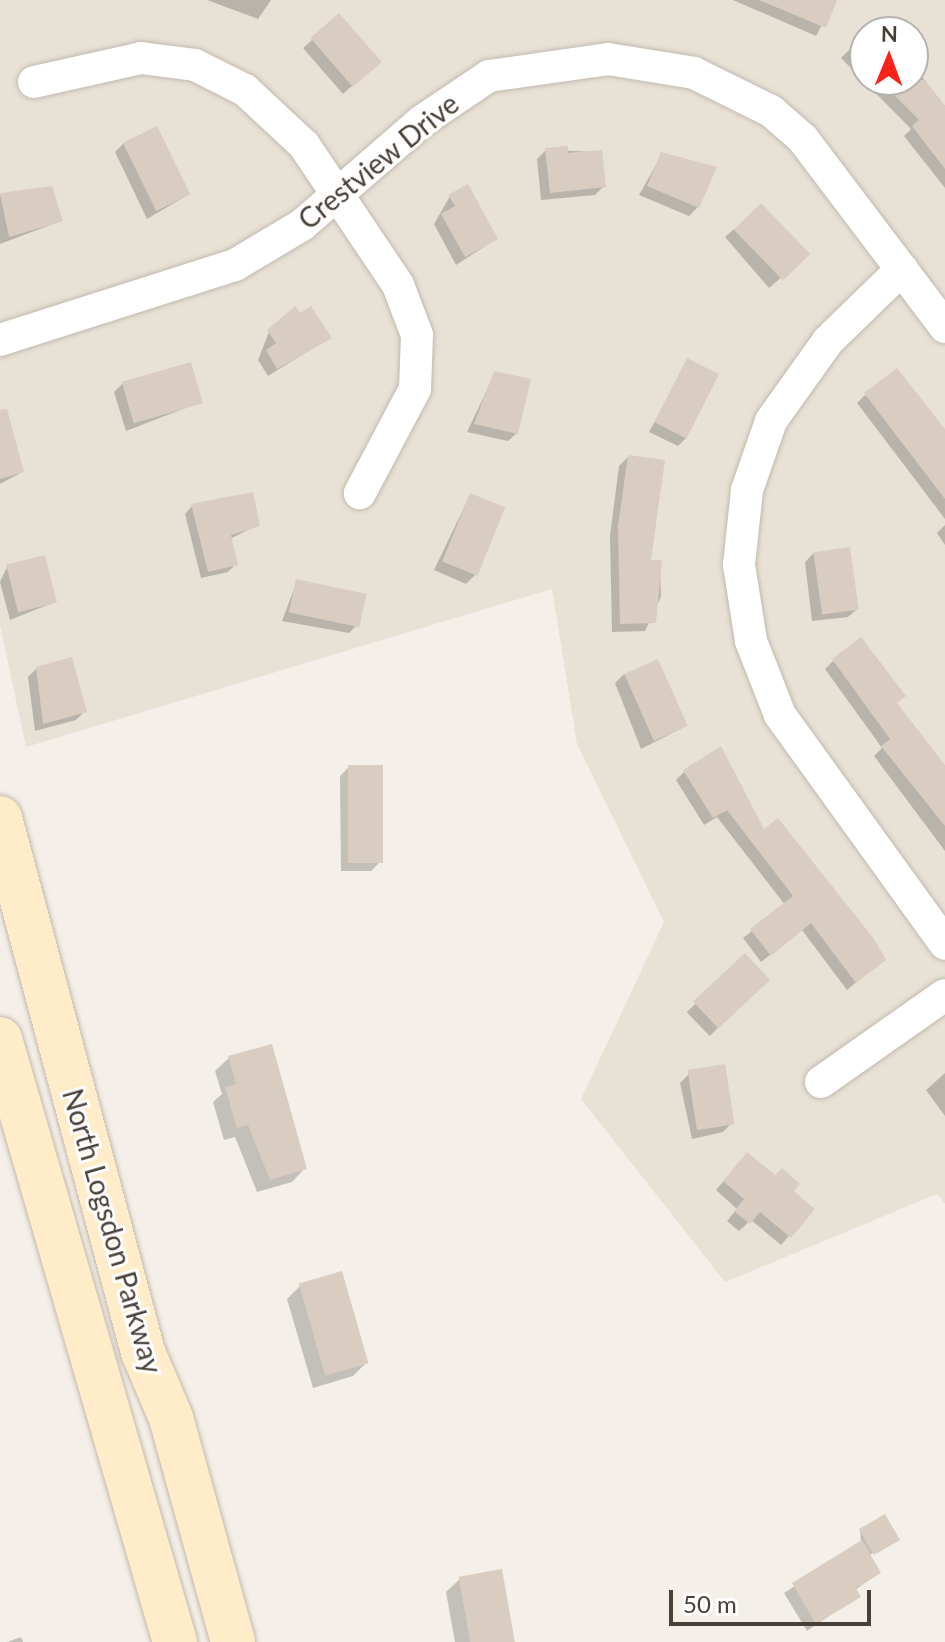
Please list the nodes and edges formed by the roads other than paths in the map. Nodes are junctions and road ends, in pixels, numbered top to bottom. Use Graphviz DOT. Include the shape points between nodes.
graph roads {
  1 [pos="34,82"];
  2 [pos="340,193"];
  3 [pos="902,269"];
  4 [pos="945,327"];
  5 [pos="0,340"];
  6 [pos="360,493"];
  7 [pos="0,818"];
  8 [pos="945,944"];
  9 [pos="945,995"];
  10 [pos="0,1039"];
  11 [pos="821,1082"];
  12 [pos="118,1256"];
  13 [pos="65,1275"];
  14 [pos="175,1642"];
  15 [pos="233,1642"];
  1 -- 2 [label="street" via="141,58 195,65 267,107"];
  2 -- 3 [label="street, Crestview Drive" via="422,121 489,76 568,60 652,63 694,73 771,111 803,139"];
  2 -- 5 [label="street, Crestview Drive" via="235,265"];
  2 -- 6 [label="street" via="410,309 419,362 406,415"];
  3 -- 4 [label="street, Crestview Drive"];
  3 -- 8 [label="street" via="828,341 771,421 747,490 739,565 751,641 780,715"];
  7 -- 12 [label="main road, North Logsdon Parkway"];
  9 -- 11 [label="street"];
  10 -- 13 [label="main road, North Logsdon Parkway"];
  12 -- 13 [label="main road"];
  12 -- 15 [label="main road, North Logsdon Parkway"];
  13 -- 14 [label="main road, North Logsdon Parkway"];
}
